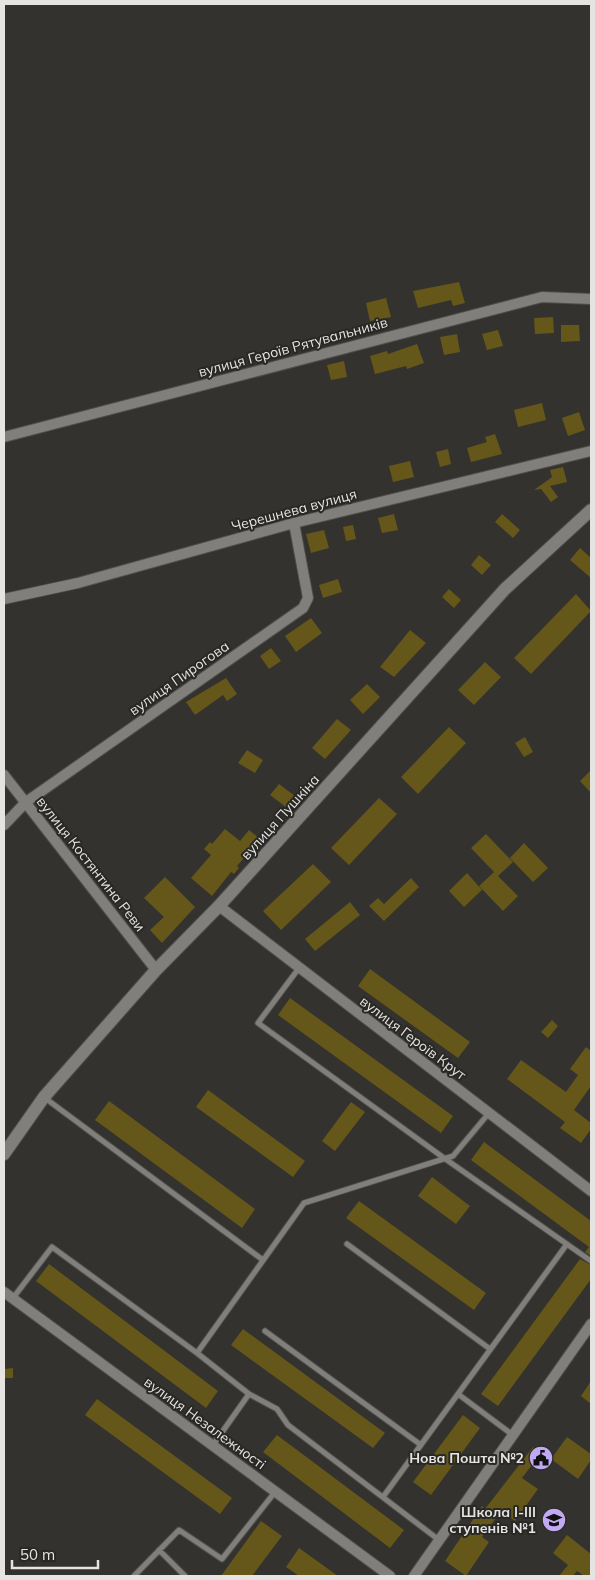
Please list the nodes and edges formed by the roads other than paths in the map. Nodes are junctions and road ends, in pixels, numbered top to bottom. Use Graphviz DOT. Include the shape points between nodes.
graph roads {
  1 [pos="591,299"];
  2 [pos="4,437"];
  3 [pos="591,451"];
  4 [pos="591,510"];
  5 [pos="294,523"];
  6 [pos="4,599"];
  7 [pos="4,775"];
  8 [pos="26,802"];
  9 [pos="4,825"];
  10 [pos="219,906"];
  11 [pos="299,968"];
  12 [pos="156,970"];
  13 [pos="44,1097"];
  14 [pos="489,1113"];
  15 [pos="4,1154"];
  16 [pos="444,1158"];
  17 [pos="591,1191"];
  18 [pos="347,1244"];
  19 [pos="567,1244"];
  20 [pos="263,1260"];
  21 [pos="591,1261"];
  22 [pos="4,1292"];
  23 [pos="13,1299"];
  24 [pos="591,1324"];
  25 [pos="265,1331"];
  26 [pos="490,1350"];
  27 [pos="197,1353"];
  28 [pos="249,1394"];
  29 [pos="458,1394"];
  30 [pos="513,1435"];
  31 [pos="212,1445"];
  32 [pos="421,1445"];
  33 [pos="276,1492"];
  34 [pos="383,1497"];
  35 [pos="439,1540"];
  36 [pos="160,1550"];
  37 [pos="140,1574"];
  38 [pos="134,1576"];
  39 [pos="185,1576"];
  40 [pos="390,1576"];
  41 [pos="414,1576"];
  1 -- 2 [label="street, вулиця Героїв Рятувальників" via="542,296"];
  3 -- 5 [label="street, Черешнева вулиця"];
  4 -- 10 [label="street, вулиця Пушкіна" via="506,589"];
  5 -- 6 [label="street, Черешнева вулиця" via="78,583"];
  5 -- 8 [label="street, вулиця Пирогова" via="308,598 303,608"];
  7 -- 8 [label="street, вулиця Костянтина Реви"];
  8 -- 9 [label="street, вулиця Пирогова"];
  8 -- 12 [label="street, вулиця Костянтина Реви"];
  10 -- 11 [label="street, вулиця Героїв Крут"];
  10 -- 12 [label="street, вулиця Пушкіна"];
  11 -- 14 [label="street, вулиця Героїв Крут"];
  11 -- 16 [label="lane" via="258,1023"];
  12 -- 13 [label="street, вулиця Пушкіна"];
  13 -- 15 [label="street, вулиця Пушкіна"];
  13 -- 20 [label="lane"];
  14 -- 16 [label="lane" via="453,1156"];
  14 -- 17 [label="street, вулиця Героїв Крут"];
  16 -- 19 [label="lane"];
  16 -- 20 [label="lane" via="304,1203"];
  18 -- 26 [label="lane"];
  19 -- 21 [label="lane"];
  19 -- 26 [label="lane"];
  20 -- 27 [label="lane"];
  22 -- 23 [label="street, вулиця Незалежності"];
  23 -- 27 [label="lane" via="52,1247"];
  23 -- 31 [label="street, вулиця Незалежності"];
  24 -- 30 [label="street"];
  25 -- 32 [label="lane"];
  26 -- 29 [label="lane"];
  27 -- 28 [label="lane"];
  28 -- 31 [label="lane"];
  28 -- 34 [label="lane" via="277,1409 288,1425"];
  29 -- 30 [label="lane"];
  29 -- 32 [label="lane"];
  30 -- 35 [label="street"];
  31 -- 33 [label="street, вулиця Незалежності"];
  32 -- 34 [label="lane"];
  33 -- 36 [label="lane" via="222,1559 179,1530"];
  33 -- 40 [label="street, вулиця Незалежності"];
  34 -- 35 [label="lane"];
  35 -- 41 [label="street"];
  36 -- 37 [label="lane"];
  36 -- 39 [label="lane"];
  37 -- 38 [label="lane"];
}
